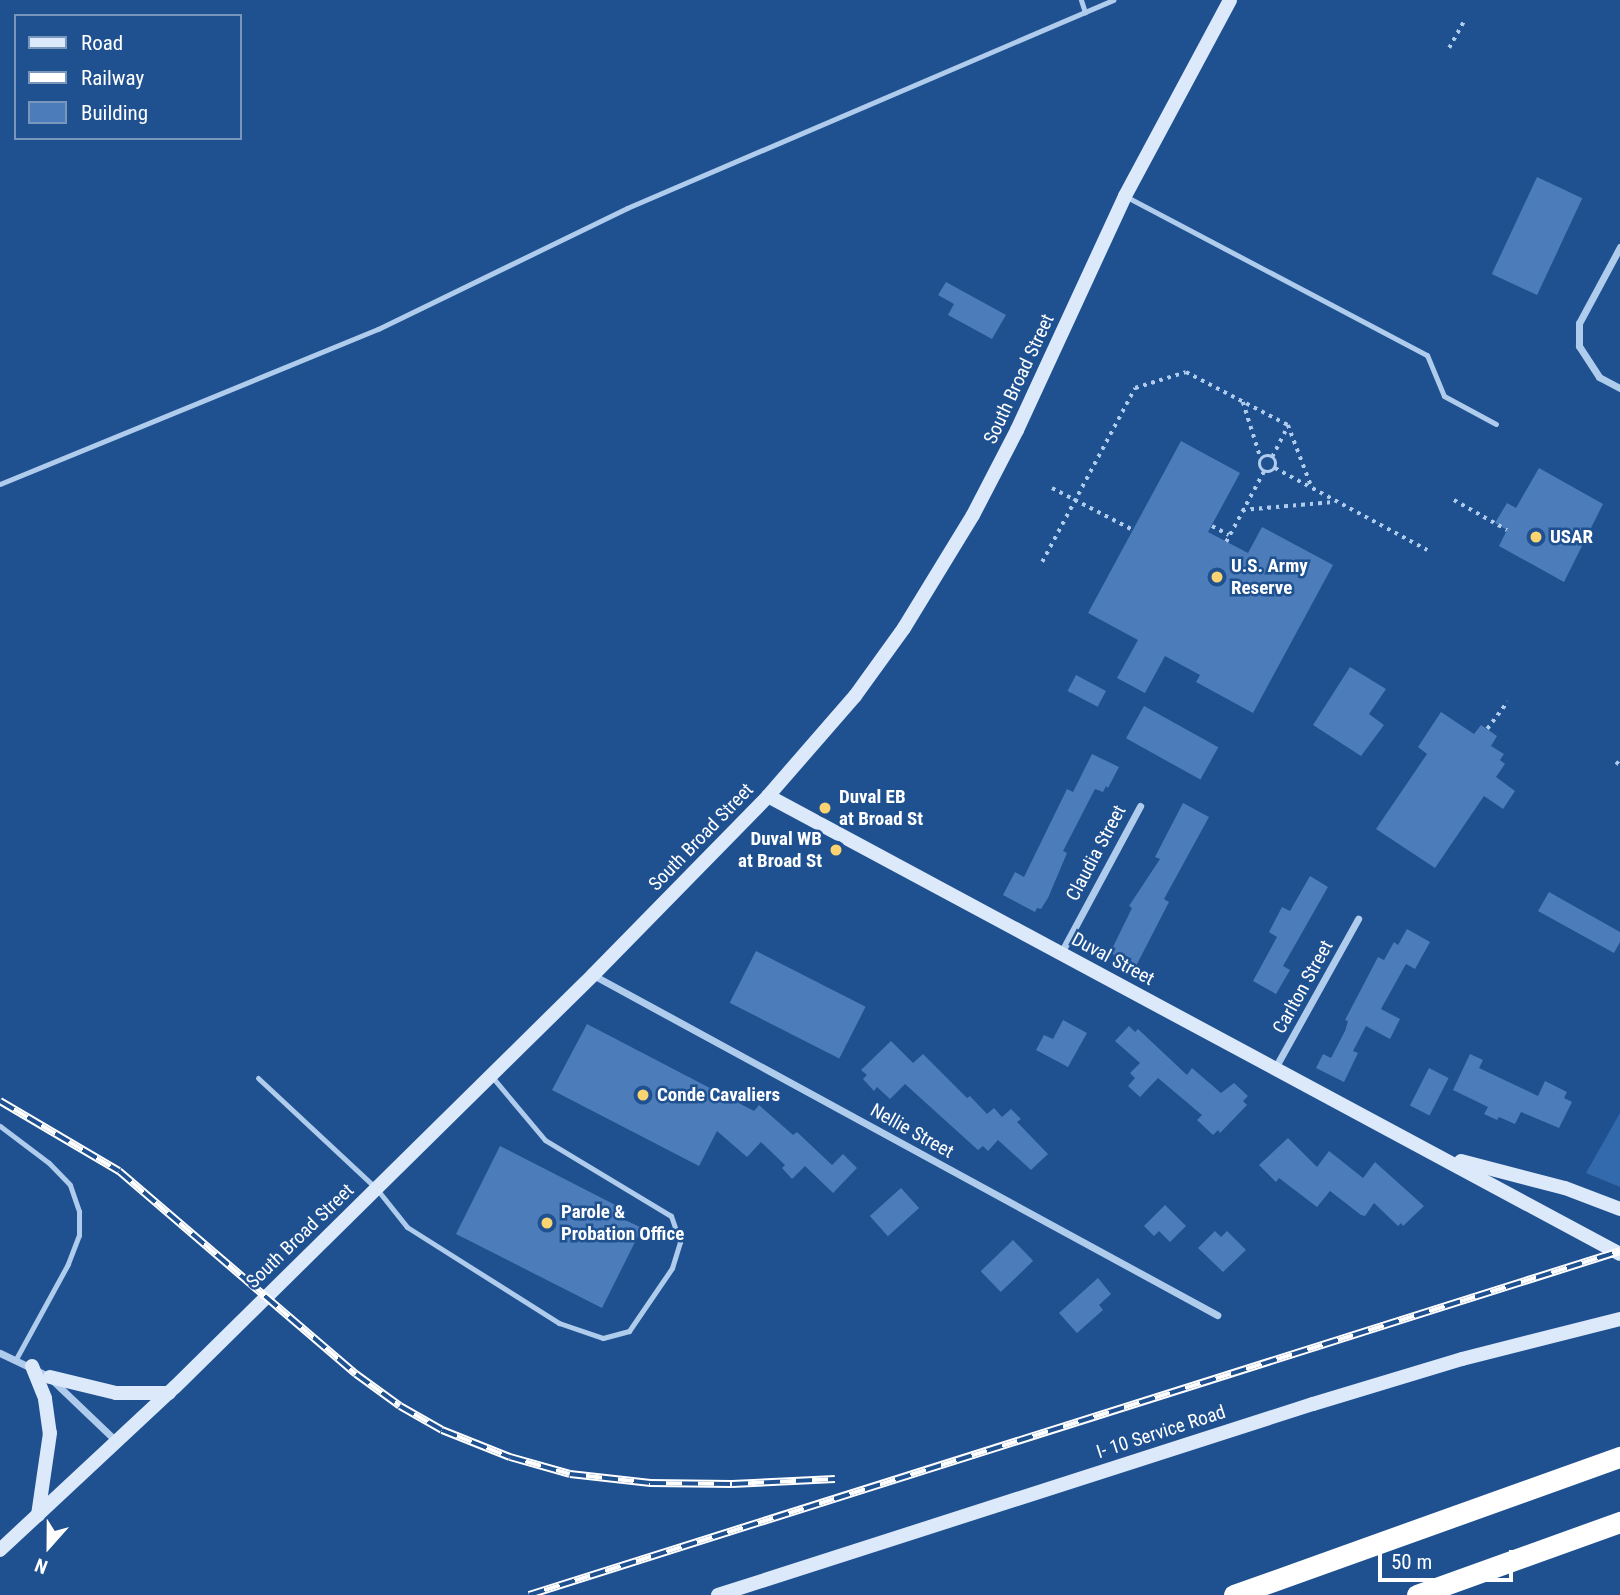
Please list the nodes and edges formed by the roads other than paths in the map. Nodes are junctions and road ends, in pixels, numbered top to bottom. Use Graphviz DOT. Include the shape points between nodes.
graph roads {
  1 [pos="1081,0"];
  2 [pos="1113,0"];
  3 [pos="1230,0"];
  4 [pos="1086,12"];
  5 [pos="1125,197"];
  6 [pos="1620,247"];
  7 [pos="1617,386"];
  8 [pos="1496,424"];
  9 [pos="0,484"];
  10 [pos="768,796"];
  11 [pos="1140,806"];
  12 [pos="1358,919"];
  13 [pos="1061,953"];
  14 [pos="593,975"];
  15 [pos="1275,1069"];
  16 [pos="491,1076"];
  17 [pos="258,1078"];
  18 [pos="0,1126"];
  19 [pos="1440,1155"];
  20 [pos="376,1188"];
  21 [pos="1620,1209"];
  22 [pos="1620,1254"];
  23 [pos="1217,1315"];
  24 [pos="1620,1319"];
  25 [pos="0,1353"];
  26 [pos="16,1359"];
  27 [pos="32,1366"];
  28 [pos="50,1377"];
  29 [pos="169,1393"];
  30 [pos="115,1440"];
  31 [pos="1620,1457"];
  32 [pos="37,1516"];
  33 [pos="1620,1522"];
  34 [pos="0,1550"];
  35 [pos="718,1595"];
  36 [pos="1234,1595"];
  37 [pos="1417,1595"];
  1 -- 4 [label="lane"];
  2 -- 4 [label="lane"];
  3 -- 5 [label="street, South Broad Street"];
  4 -- 9 [label="lane" via="628,208 378,329"];
  5 -- 8 [label="lane" via="1427,355 1444,396"];
  5 -- 10 [label="street, South Broad Street" via="1017,430 953,550 855,696"];
  6 -- 7 [label="street" via="1579,323 1579,346 1599,377"];
  10 -- 13 [label="street, Duval Street"];
  10 -- 14 [label="street, South Broad Street"];
  11 -- 13 [label="street, Claudia Street"];
  12 -- 15 [label="street, Carlton Street"];
  13 -- 15 [label="street, Duval Street"];
  14 -- 16 [label="street, South Broad Street"];
  14 -- 23 [label="street, Nellie Street"];
  15 -- 19 [label="street, Duval Street"];
  16 -- 20 [label="street, South Broad Street"];
  16 -- 20 [label="lane" via="545,1140 671,1216 680,1242 672,1268 629,1331 603,1338 559,1323 407,1227"];
  17 -- 20 [label="lane"];
  18 -- 26 [label="lane" via="70,1185 79,1211 79,1235 68,1264"];
  19 -- 21 [label="street, Duval Street" via="1565,1188"];
  19 -- 22 [label="street, Duval Street"];
  20 -- 29 [label="street, South Broad Street"];
  24 -- 35 [label="street, I- 10 Service Road" via="1312,1404"];
  25 -- 26 [label="street"];
  26 -- 27 [label="street"];
  27 -- 28 [label="street"];
  27 -- 32 [label="street" via="45,1399 50,1433"];
  28 -- 29 [label="street" via="116,1393"];
  28 -- 30 [label="street"];
  29 -- 30 [label="street, South Broad Street"];
  30 -- 32 [label="street, South Broad Street"];
  31 -- 36 [label="highway"];
  32 -- 34 [label="street, South Broad Street"];
  33 -- 37 [label="highway"];
}
